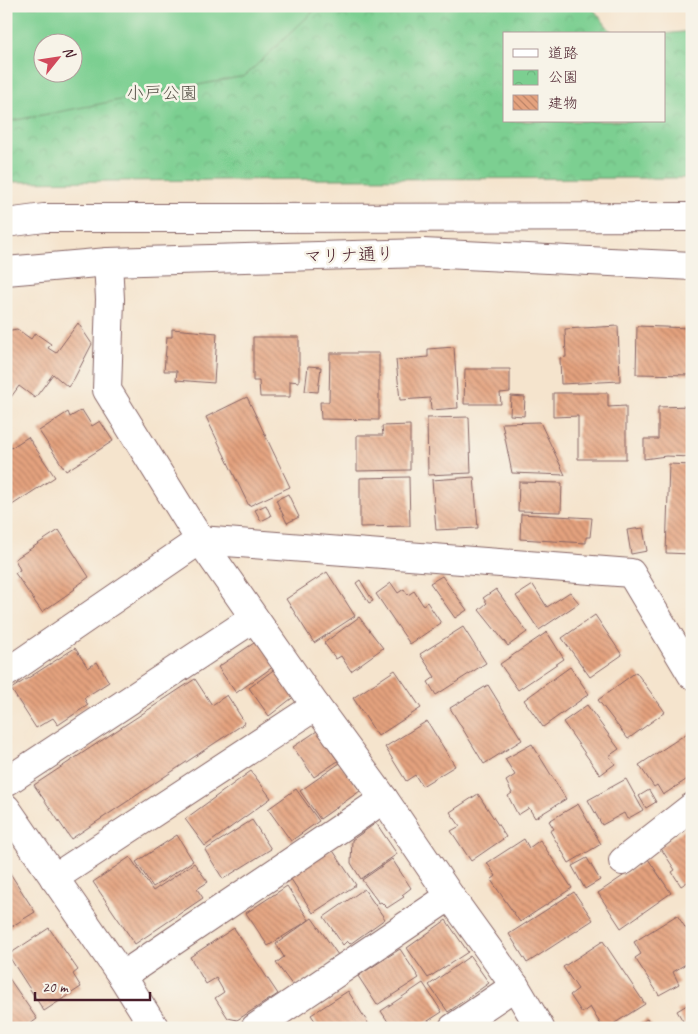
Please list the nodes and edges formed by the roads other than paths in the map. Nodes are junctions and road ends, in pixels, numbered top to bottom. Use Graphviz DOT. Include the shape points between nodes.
graph roads {
  1 [pos="692,217"];
  2 [pos="6,223"];
  3 [pos="108,262"];
  4 [pos="692,266"];
  5 [pos="6,270"];
  6 [pos="200,540"];
  7 [pos="254,618"];
  8 [pos="6,673"];
  9 [pos="692,675"];
  10 [pos="316,706"];
  11 [pos="6,782"];
  12 [pos="384,799"];
  13 [pos="692,807"];
  14 [pos="6,808"];
  15 [pos="623,861"];
  16 [pos="54,878"];
  17 [pos="450,896"];
  18 [pos="122,976"];
  19 [pos="515,986"];
  20 [pos="144,1024"];
  21 [pos="255,1028"];
  22 [pos="453,1028"];
  23 [pos="540,1028"];
  1 -- 2 [label="street, マリナ通り" via="44,218"];
  3 -- 4 [label="street, マリナ通り" via="423,253"];
  3 -- 5 [label="street, マリナ通り"];
  3 -- 6 [label="street" via="107,390"];
  6 -- 7 [label="street"];
  6 -- 8 [label="street"];
  6 -- 9 [label="street" via="631,573"];
  7 -- 10 [label="street"];
  7 -- 11 [label="street"];
  10 -- 12 [label="street"];
  10 -- 16 [label="street"];
  12 -- 17 [label="street"];
  12 -- 18 [label="street"];
  13 -- 15 [label="street"];
  14 -- 16 [label="street"];
  16 -- 18 [label="street"];
  17 -- 19 [label="street"];
  17 -- 21 [label="street"];
  18 -- 20 [label="street"];
  19 -- 22 [label="street"];
  19 -- 23 [label="street"];
}
